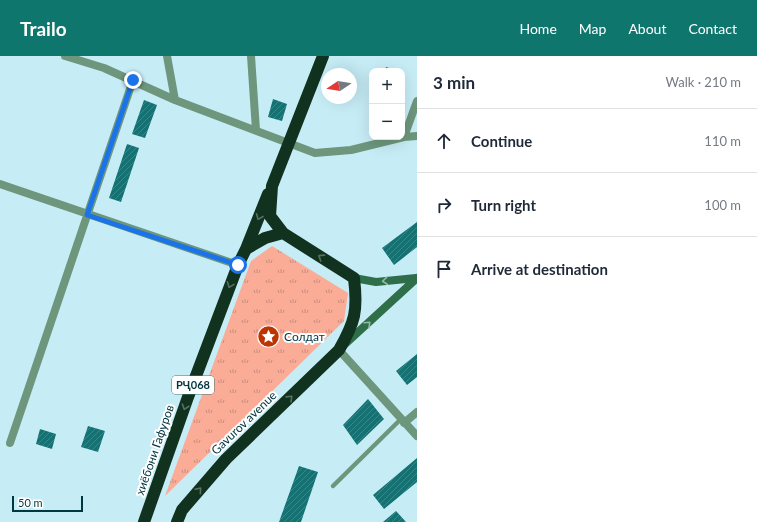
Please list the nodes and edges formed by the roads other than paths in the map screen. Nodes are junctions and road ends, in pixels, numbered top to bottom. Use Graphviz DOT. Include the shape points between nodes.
graph roads {
  1 [pos="65,56"];
  2 [pos="168,56"];
  3 [pos="251,56"];
  4 [pos="323,56"];
  5 [pos="133,80"];
  6 [pos="175,100"];
  7 [pos="417,100"];
  8 [pos="256,130"];
  9 [pos="405,134"];
  10 [pos="417,136"];
  11 [pos="405,137"];
  12 [pos="392,140"];
  13 [pos="290,143"];
  14 [pos="0,184"];
  15 [pos="272,186"];
  16 [pos="87,215"];
  17 [pos="283,233"];
  18 [pos="246,249"];
  19 [pos="238,265"];
  20 [pos="354,278"];
  21 [pos="417,278"];
  22 [pos="339,350"];
  23 [pos="417,412"];
  24 [pos="403,421"];
  25 [pos="417,436"];
  26 [pos="10,443"];
  27 [pos="333,486"];
  28 [pos="144,522"];
  29 [pos="177,522"];
  1 -- 5 [label="street"];
  2 -- 6 [label="street"];
  3 -- 8 [label="street"];
  4 -- 13 [label="highway, РҶ068"];
  5 -- 6 [label="street"];
  5 -- 16 [label="street"];
  6 -- 8 [label="street"];
  7 -- 9 [label="street"];
  8 -- 13 [label="street"];
  10 -- 11 [label="street"];
  12 -- 13 [label="street" via="351,150 315,153"];
  13 -- 15 [label="highway, РҶ068"];
  14 -- 16 [label="street"];
  15 -- 17 [label="highway, РҶ068" via="270,216"];
  15 -- 18 [label="highway, хиёбони Гафуров / РҶ068, one-way"];
  16 -- 19 [label="street"];
  16 -- 26 [label="street"];
  17 -- 18 [label="highway" via="266,238"];
  20 -- 17 [label="highway, РҶ068, one-way"];
  18 -- 19 [label="highway, хиёбони Гафуров / РҶ068"];
  19 -- 28 [label="highway, хиёбони Гафуров / РҶ068, one-way"];
  21 -- 20 [label="street, one-way" via="376,282"];
  20 -- 22 [label="highway, Gavurov avenue" via="354,320"];
  22 -- 21 [label="street, one-way"];
  22 -- 24 [label="street"];
  29 -- 22 [label="highway, Gavurov avenue, one-way" via="182,510 226,459"];
  23 -- 24 [label="street"];
  24 -- 25 [label="street"];
  24 -- 27 [label="lane"];
}
